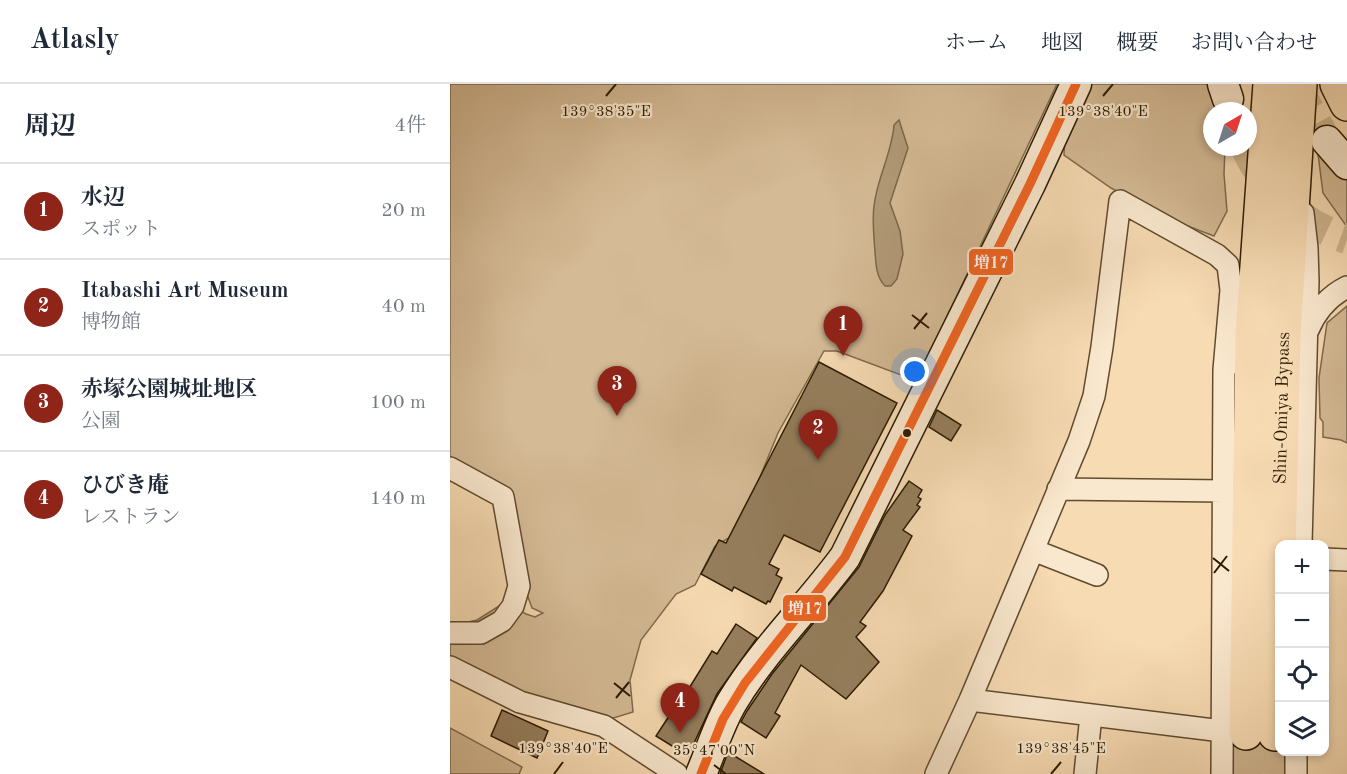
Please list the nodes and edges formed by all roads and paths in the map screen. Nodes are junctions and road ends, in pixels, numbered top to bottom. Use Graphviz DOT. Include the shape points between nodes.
graph roads {
  1 [pos="1076,84"];
  2 [pos="1270,84"];
  3 [pos="1300,84"];
  4 [pos="1337,84"];
  5 [pos="1347,104"];
  6 [pos="1327,141"];
  7 [pos="1295,156"];
  8 [pos="1347,164"];
  9 [pos="1347,287"];
  10 [pos="1306,334"];
  11 [pos="1252,336"];
  12 [pos="1224,370"];
  13 [pos="450,468"];
  14 [pos="1058,489"];
  15 [pos="1224,490"];
  16 [pos="1301,540"];
  17 [pos="1033,550"];
  18 [pos="1329,559"];
  19 [pos="1347,560"];
  20 [pos="1097,575"];
  21 [pos="450,633"];
  22 [pos="450,667"];
  23 [pos="970,700"];
  24 [pos="1091,715"];
  25 [pos="1260,738"];
  26 [pos="677,774"];
  27 [pos="701,774"];
  28 [pos="936,774"];
  29 [pos="1085,774"];
  30 [pos="1222,774"];
  31 [pos="1296,774"];
  1 -- 27 [label="street" via="845,557 774,643 734,700"];
  2 -- 11 [label="highway, Shin-Omiya Bypass"];
  3 -- 7 [label="highway, Shin-Omiya Bypass"];
  4 -- 5 [label="highway"];
  6 -- 8 [label="street"];
  7 -- 10 [label="street" via="1307,248"];
  7 -- 25 [label="highway, Shin-Omiya Bypass"];
  9 -- 10 [label="street" via="1329,298"];
  10 -- 16 [label="street"];
  11 -- 12 [label="street"];
  11 -- 25 [label="highway, Shin-Omiya Bypass"];
  12 -- 14 [label="street" via="1228,265 1120,201 1094,396"];
  12 -- 15 [label="street"];
  13 -- 21 [label="street" via="502,497 519,586 513,606 502,621 481,633"];
  14 -- 15 [label="street"];
  14 -- 17 [label="street"];
  15 -- 25 [label="street"];
  17 -- 20 [label="street"];
  17 -- 23 [label="street"];
  18 -- 19 [label="street"];
  22 -- 26 [label="street" via="520,702 604,726"];
  23 -- 24 [label="street"];
  23 -- 28 [label="street"];
  24 -- 25 [label="street"];
  24 -- 29 [label="street"];
  25 -- 30 [label="street"];
  25 -- 31 [label="street"];
}
